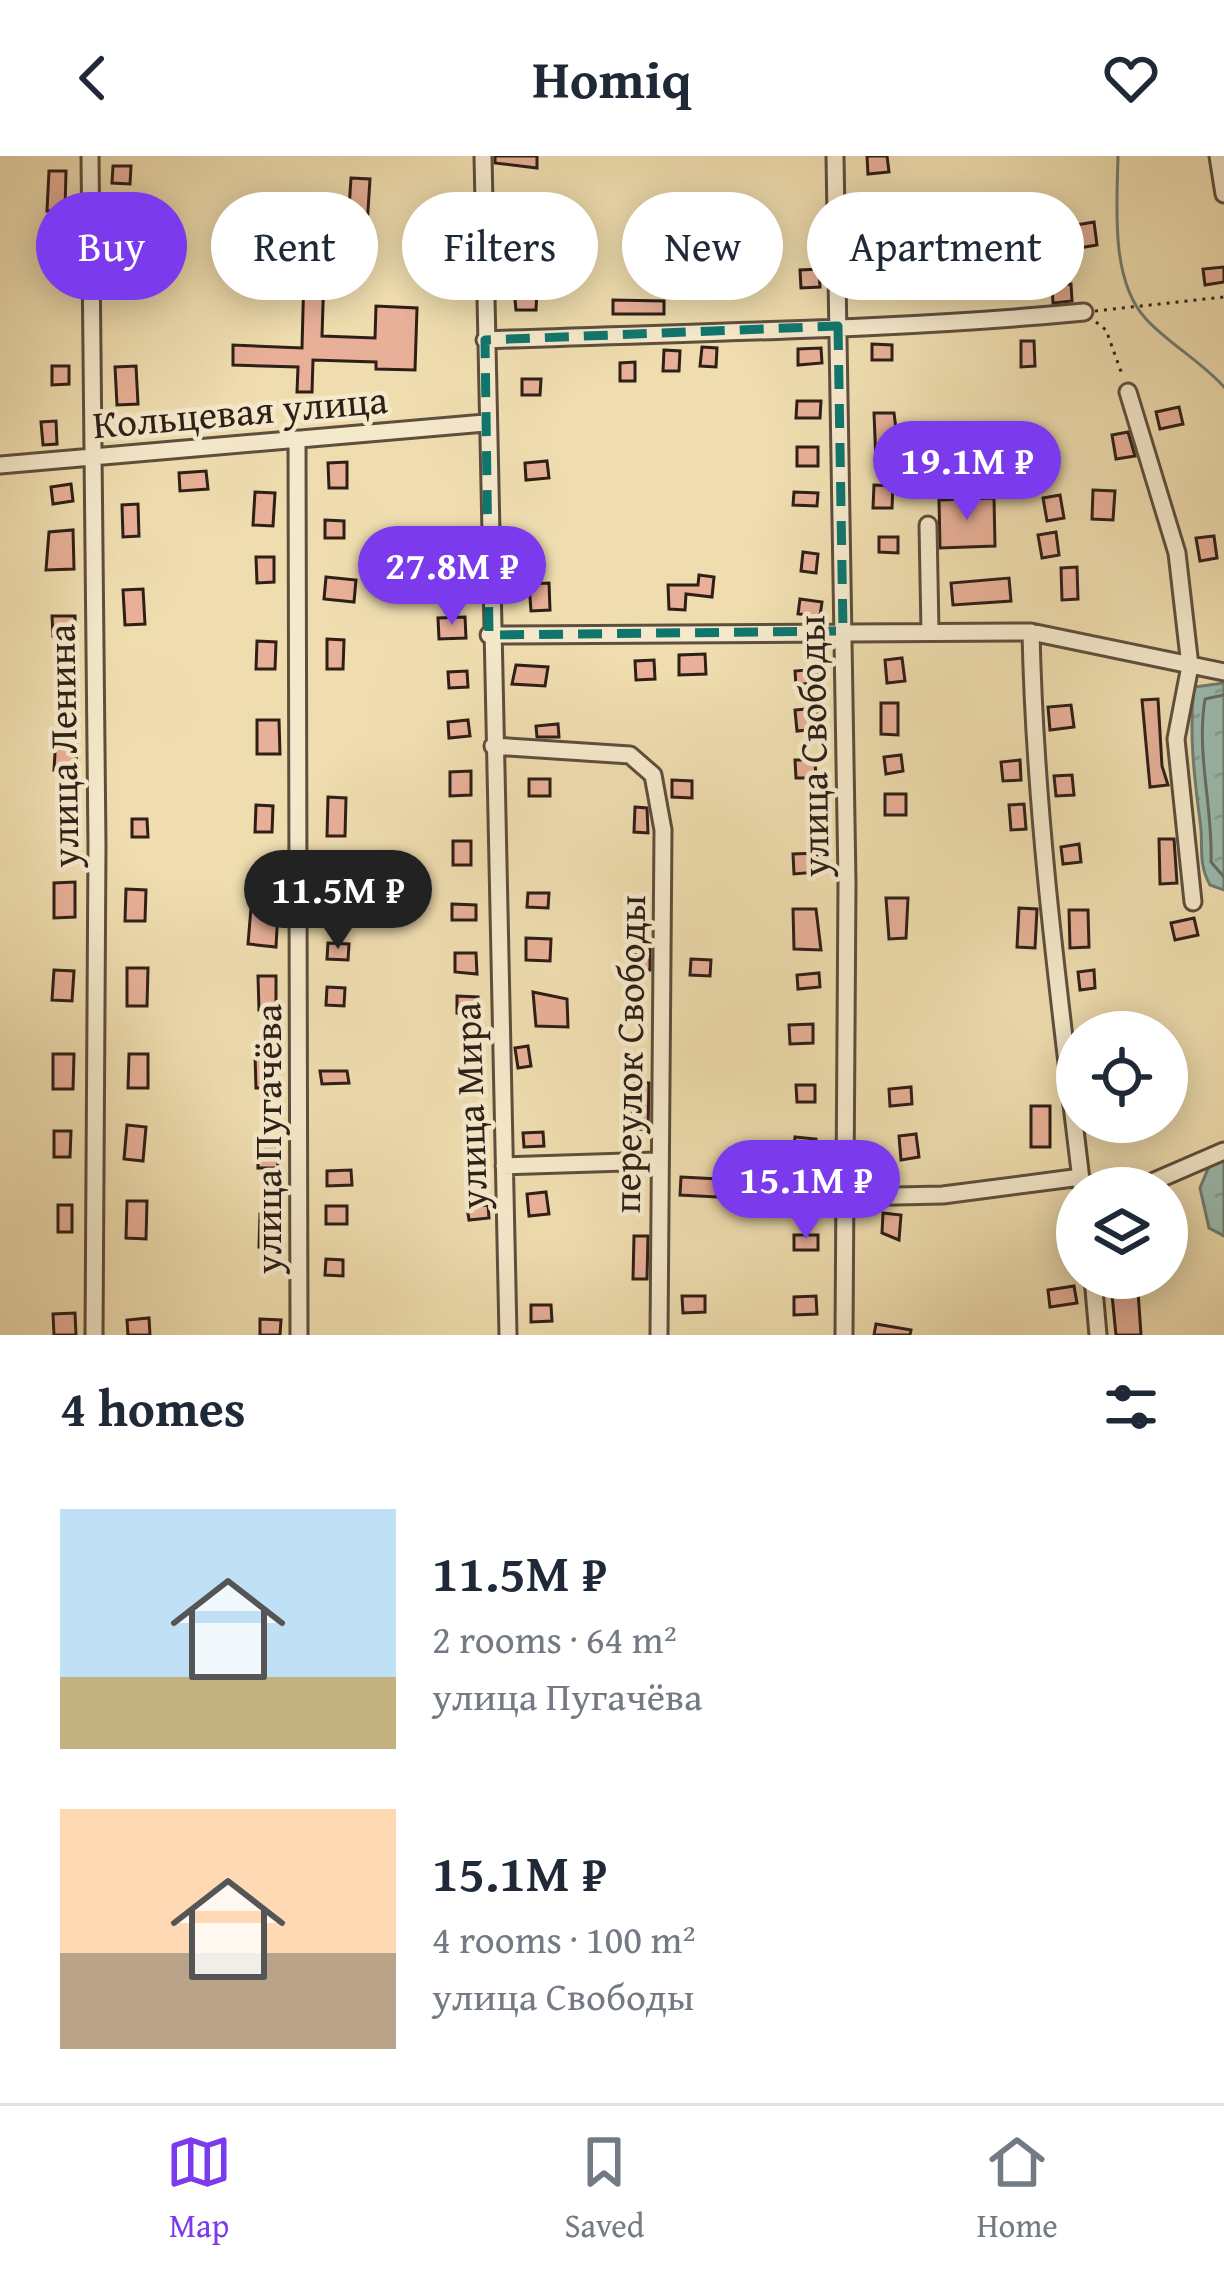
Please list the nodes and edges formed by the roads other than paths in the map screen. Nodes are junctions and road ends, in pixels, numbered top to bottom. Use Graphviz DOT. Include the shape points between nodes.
graph roads {
  1 [pos="90,156"];
  2 [pos="483,156"];
  3 [pos="835,156"];
  4 [pos="1218,156"];
  5 [pos="1224,194"];
  6 [pos="1084,312"];
  7 [pos="838,326"];
  8 [pos="485,340"];
  9 [pos="1128,392"];
  10 [pos="485,423"];
  11 [pos="296,439"];
  12 [pos="92,456"];
  13 [pos="0,465"];
  14 [pos="928,525"];
  15 [pos="843,631"];
  16 [pos="930,632"];
  17 [pos="1031,632"];
  18 [pos="490,634"];
  19 [pos="1190,666"];
  20 [pos="1224,672"];
  21 [pos="493,746"];
  22 [pos="1193,902"];
  23 [pos="1224,1150"];
  24 [pos="657,1161"];
  25 [pos="504,1166"];
  26 [pos="1080,1167"];
  27 [pos="1186,1167"];
  28 [pos="1056,1186"];
  29 [pos="848,1197"];
  30 [pos="1095,1299"];
  31 [pos="94,1335"];
  32 [pos="299,1335"];
  33 [pos="508,1335"];
  34 [pos="659,1335"];
  35 [pos="844,1335"];
  36 [pos="1098,1335"];
  1 -- 12 [label="street, улица Ленина"];
  2 -- 8 [label="street, улица Мира"];
  3 -- 7 [label="street, улица Свободы"];
  4 -- 5 [label="street"];
  6 -- 7 [label="street" via="916,328"];
  7 -- 8 [label="street"];
  7 -- 15 [label="street, улица Свободы"];
  8 -- 10 [label="street, улица Мира"];
  9 -- 19 [label="street" via="1177,554"];
  10 -- 11 [label="street, Кольцевая улица"];
  10 -- 18 [label="street, улица Мира"];
  11 -- 12 [label="street, Кольцевая улица"];
  11 -- 32 [label="street, улица Пугачёва"];
  12 -- 13 [label="street, Кольцевая улица"];
  12 -- 31 [label="street, улица Ленина"];
  14 -- 16 [label="street"];
  15 -- 16 [label="street"];
  15 -- 18 [label="street"];
  15 -- 29 [label="street, улица Свободы"];
  16 -- 17 [label="street"];
  17 -- 19 [label="street"];
  17 -- 26 [label="street" via="1039,803"];
  18 -- 21 [label="street, улица Мира"];
  19 -- 20 [label="street"];
  19 -- 22 [label="street" via="1176,739"];
  21 -- 24 [label="street, переулок Свободы" via="630,755 653,775 665,897"];
  21 -- 25 [label="street, улица Мира"];
  23 -- 27 [label="street"];
  24 -- 25 [label="street"];
  24 -- 34 [label="street, переулок Свободы"];
  25 -- 33 [label="street, улица Мира"];
  28 -- 29 [label="street"];
  29 -- 35 [label="street, улица Свободы"];
  30 -- 36 [label="street"];
}
